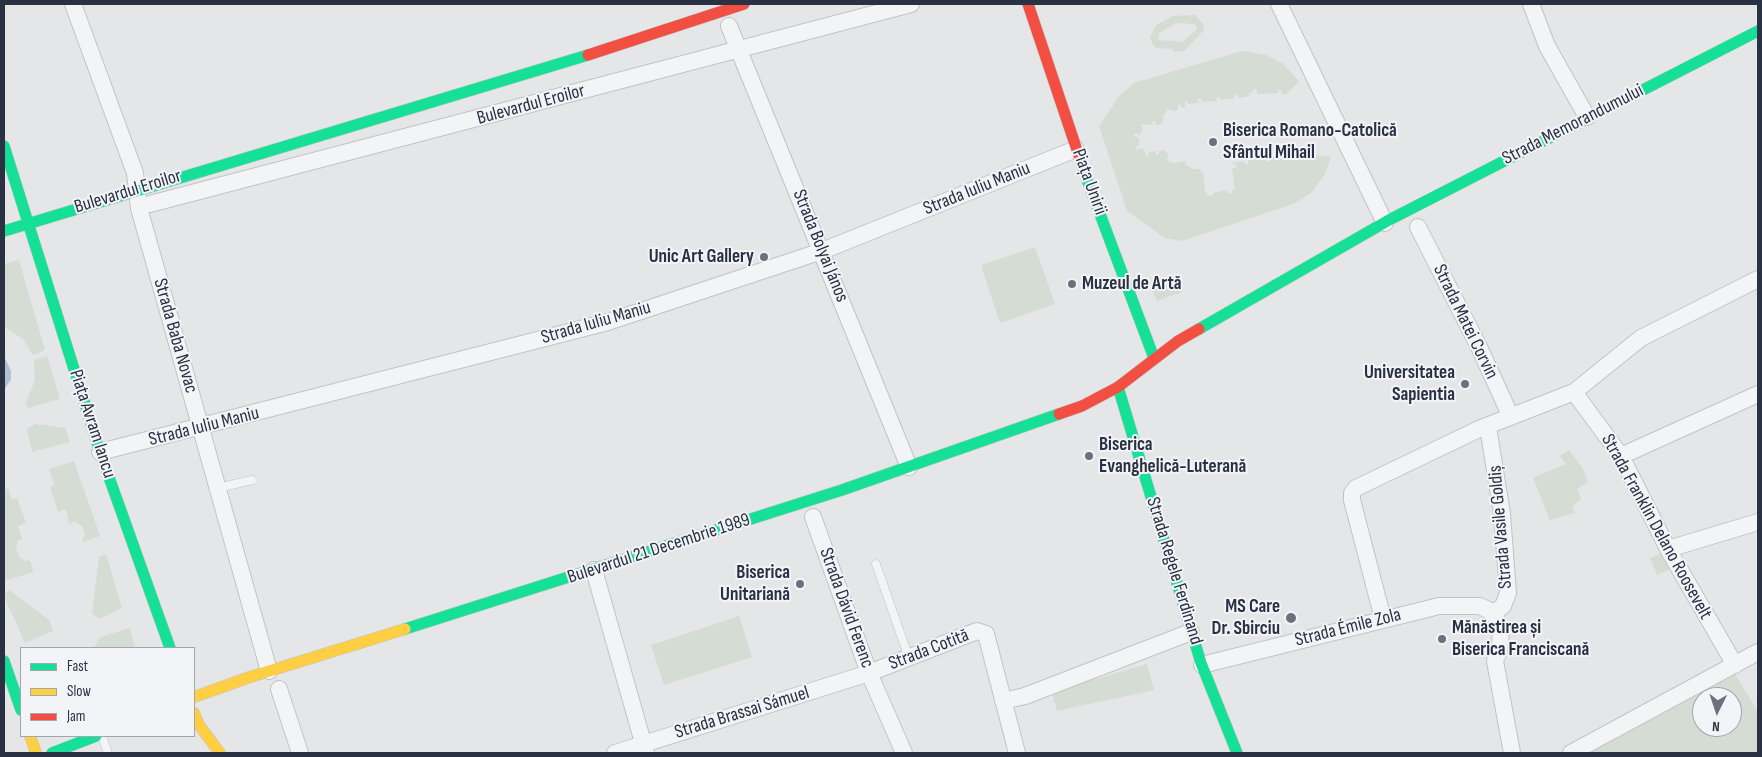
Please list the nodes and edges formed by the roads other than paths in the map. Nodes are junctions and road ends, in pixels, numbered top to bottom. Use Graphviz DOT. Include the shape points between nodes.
graph roads {
  1 [pos="73,4"];
  2 [pos="744,4"];
  3 [pos="911,4"];
  4 [pos="1028,4"];
  5 [pos="1279,4"];
  6 [pos="1531,4"];
  7 [pos="705,10"];
  8 [pos="729,26"];
  9 [pos="1758,31"];
  10 [pos="740,50"];
  11 [pos="1587,117"];
  12 [pos="4,146"];
  13 [pos="1076,149"];
  14 [pos="136,190"];
  15 [pos="150,204"];
  16 [pos="1387,222"];
  17 [pos="28,223"];
  18 [pos="1418,227"];
  19 [pos="4,231"];
  20 [pos="822,251"];
  21 [pos="1758,279"];
  22 [pos="1154,358"];
  23 [pos="1118,387"];
  24 [pos="1574,392"];
  25 [pos="1758,394"];
  26 [pos="1510,417"];
  27 [pos="1488,427"];
  28 [pos="201,428"];
  29 [pos="100,452"];
  30 [pos="1621,456"];
  31 [pos="909,467"];
  32 [pos="252,480"];
  33 [pos="218,488"];
  34 [pos="813,517"];
  35 [pos="1758,522"];
  36 [pos="1668,548"];
  37 [pos="876,564"];
  38 [pos="594,570"];
  39 [pos="1494,613"];
  40 [pos="1383,619"];
  41 [pos="1191,632"];
  42 [pos="170,647"];
  43 [pos="1758,652"];
  44 [pos="909,658"];
  45 [pos="4,660"];
  46 [pos="1202,665"];
  47 [pos="1735,665"];
  48 [pos="269,671"];
  49 [pos="869,673"];
  50 [pos="279,689"];
  51 [pos="195,697"];
  52 [pos="1002,701"];
  53 [pos="20,707"];
  54 [pos="195,715"];
  55 [pos="30,737"];
  56 [pos="93,737"];
  57 [pos="102,737"];
  58 [pos="646,748"];
  59 [pos="36,753"];
  60 [pos="52,753"];
  61 [pos="108,753"];
  62 [pos="220,753"];
  63 [pos="300,753"];
  64 [pos="615,753"];
  65 [pos="904,753"];
  66 [pos="1017,753"];
  67 [pos="1237,753"];
  68 [pos="1512,753"];
  69 [pos="1571,753"];
  1 -- 14 [label="street, Strada Baba Novac" via="135,173"];
  2 -- 7 [label="main road, Bulevardul Eroilor"];
  3 -- 10 [label="street, Bulevardul Eroilor"];
  4 -- 13 [label="main road, Piața Unirii"];
  5 -- 16 [label="street"];
  6 -- 11 [label="street" via="1547,46"];
  7 -- 14 [label="main road, Bulevardul Eroilor" via="618,46"];
  8 -- 10 [label="street, Strada Bolyai János"];
  9 -- 11 [label="main road, Strada Memorandumului"];
  10 -- 15 [label="street, Bulevardul Eroilor"];
  10 -- 20 [label="street, Strada Bolyai János"];
  11 -- 16 [label="main road, Strada Memorandumului"];
  12 -- 17 [label="main road, Piața Avram Iancu"];
  13 -- 20 [label="street, Strada Iuliu Maniu"];
  13 -- 22 [label="main road, Piața Unirii"];
  14 -- 17 [label="main road, Bulevardul Eroilor"];
  14 -- 28 [label="street, Strada Baba Novac"];
  16 -- 22 [label="main road" via="1178,341"];
  17 -- 19 [label="main road"];
  17 -- 29 [label="main road, Piața Avram Iancu"];
  18 -- 26 [label="street, Strada Matei Corvin" via="1479,347"];
  20 -- 28 [label="street, Strada Iuliu Maniu" via="671,296 608,322"];
  20 -- 31 [label="street, Strada Bolyai János"];
  21 -- 24 [label="street" via="1641,338"];
  22 -- 23 [label="main road"];
  23 -- 31 [label="main road, Bulevardul 21 Decembrie 1989" via="1082,406"];
  23 -- 41 [label="main road, Strada Regele Ferdinand"];
  24 -- 26 [label="street"];
  24 -- 30 [label="street, Strada Franklin Delano Roosevelt"];
  25 -- 30 [label="street"];
  26 -- 27 [label="street"];
  27 -- 39 [label="street, Strada Vasile Goldiș" via="1502,514 1508,593 1503,606"];
  27 -- 40 [label="street" via="1356,488 1352,493"];
  28 -- 29 [label="street, Strada Iuliu Maniu"];
  28 -- 33 [label="street, Strada Baba Novac"];
  29 -- 42 [label="main road, Piața Avram Iancu"];
  30 -- 36 [label="street, Strada Franklin Delano Roosevelt"];
  31 -- 38 [label="main road, Bulevardul 21 Decembrie 1989"];
  32 -- 33 [label="lane"];
  33 -- 48 [label="street, Strada Baba Novac"];
  34 -- 49 [label="street, Strada Dávid Ferenc"];
  35 -- 36 [label="street"];
  36 -- 47 [label="street, Strada Franklin Delano Roosevelt"];
  37 -- 44 [label="lane"];
  38 -- 48 [label="main road, Bulevardul 21 Decembrie 1989"];
  38 -- 58 [label="street"];
  39 -- 40 [label="street, Strada Émile Zola" via="1480,606 1439,606"];
  39 -- 68 [label="street, Strada Vasile Goldiș" via="1501,632 1497,656"];
  40 -- 46 [label="street, Strada Émile Zola"];
  41 -- 46 [label="main road, Strada Regele Ferdinand"];
  41 -- 52 [label="street" via="1025,696"];
  43 -- 47 [label="street"];
  44 -- 49 [label="street, Strada Cotită"];
  44 -- 52 [label="street, Strada Cotită" via="982,631 986,634"];
  45 -- 53 [label="main road"];
  46 -- 67 [label="main road, Strada Regele Ferdinand"];
  47 -- 69 [label="street"];
  48 -- 51 [label="main road, Bulevardul 21 Decembrie 1989"];
  49 -- 58 [label="street, Strada Brassai Sámuel"];
  49 -- 65 [label="street, Strada Dávid Ferenc"];
  50 -- 63 [label="street"];
  52 -- 66 [label="street, Strada Cotită"];
  54 -- 62 [label="main road"];
  55 -- 59 [label="main road"];
  56 -- 60 [label="main road"];
  57 -- 61 [label="lane"];
  58 -- 64 [label="street, Strada Brassai Sámuel"];
}
